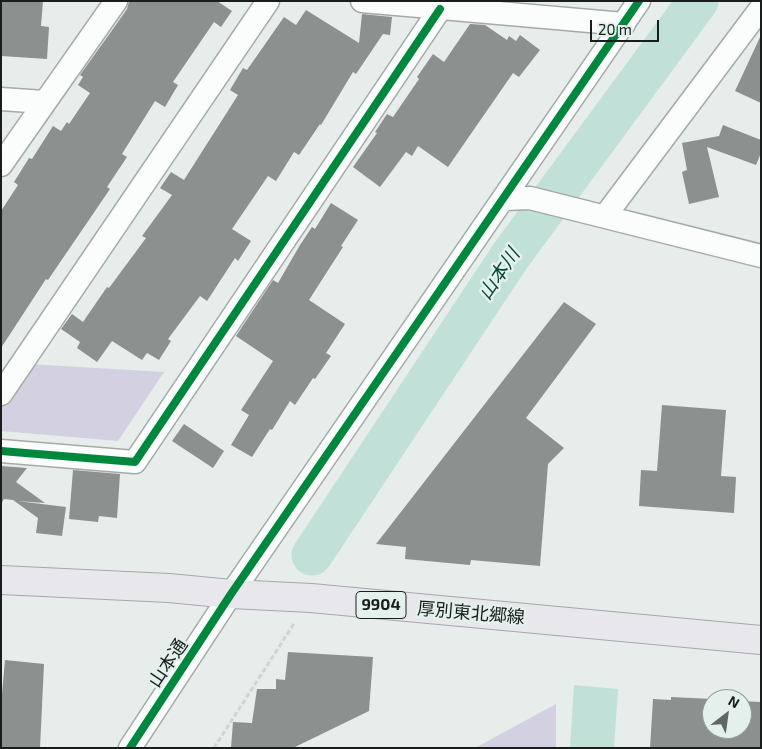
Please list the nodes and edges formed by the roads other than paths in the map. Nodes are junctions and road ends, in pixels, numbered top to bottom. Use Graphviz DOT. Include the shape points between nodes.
graph roads {
  1 [pos="116,1"];
  2 [pos="268,1"];
  3 [pos="362,1"];
  4 [pos="639,1"];
  5 [pos="761,8"];
  6 [pos="440,9"];
  7 [pos="624,24"];
  8 [pos="1,99"];
  9 [pos="44,102"];
  10 [pos="1,165"];
  11 [pos="504,199"];
  12 [pos="605,216"];
  13 [pos="761,256"];
  14 [pos="1,394"];
  15 [pos="1,451"];
  16 [pos="1,580"];
  17 [pos="231,594"];
  18 [pos="761,640"];
  19 [pos="130,748"];
  1 -- 9 [label="street"];
  2 -- 14 [label="street"];
  3 -- 6 [label="street"];
  4 -- 7 [label="street, 山本通"];
  5 -- 12 [label="street"];
  6 -- 7 [label="street"];
  6 -- 15 [label="street" via="135,462"];
  7 -- 11 [label="street, 山本通"];
  8 -- 9 [label="street"];
  9 -- 10 [label="street"];
  11 -- 12 [label="street" via="530,198"];
  11 -- 17 [label="street, 山本通"];
  12 -- 13 [label="street"];
  16 -- 17 [label="main road, 厚別東北郷線 / 9904"];
  17 -- 18 [label="main road, 厚別東北郷線 / 9904" via="310,598"];
  17 -- 19 [label="street, 山本通"];
}
